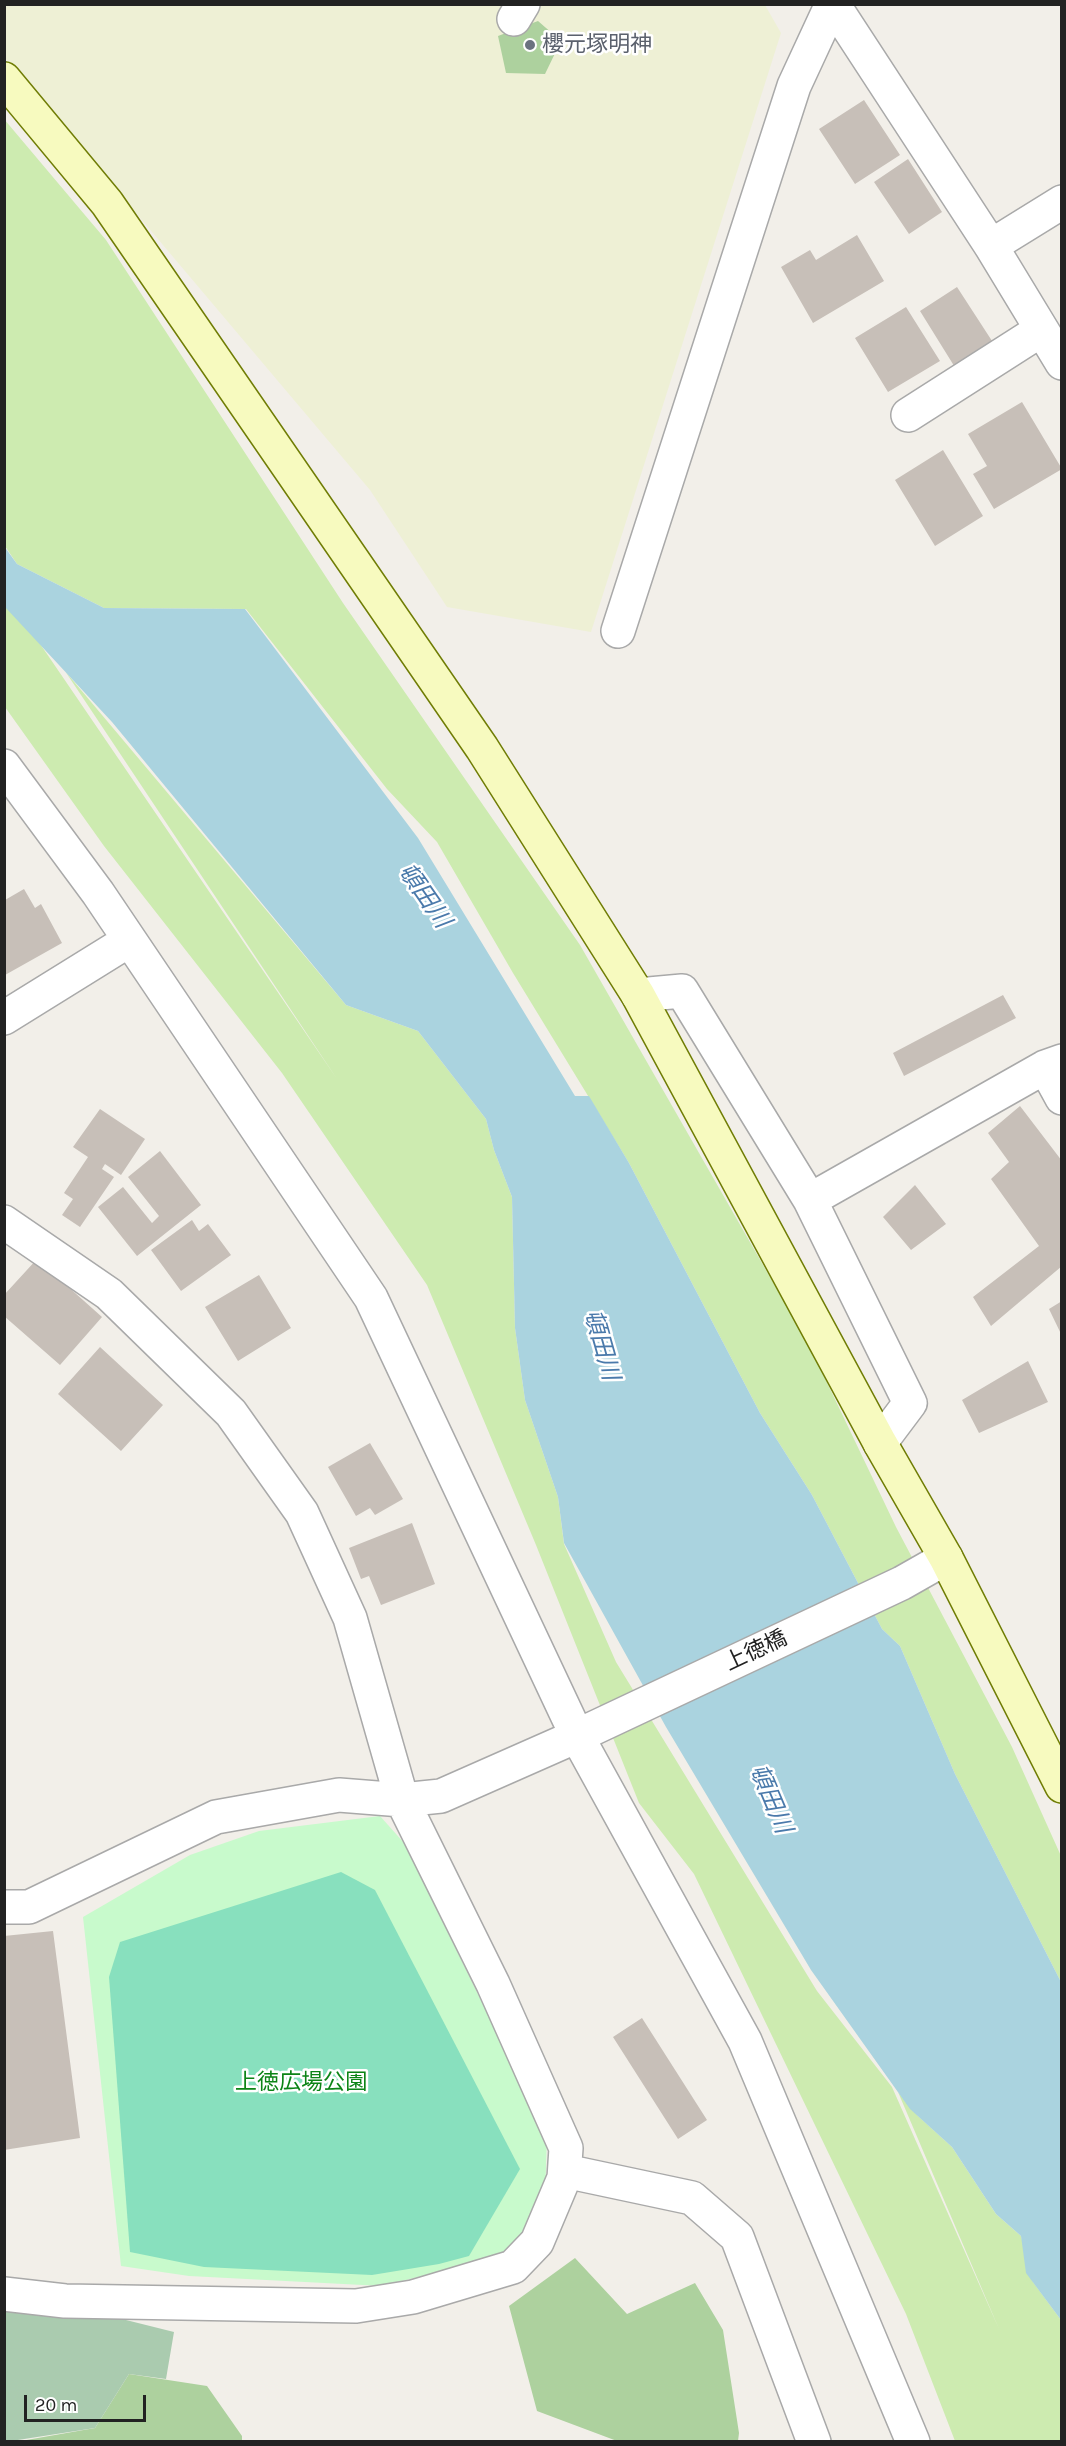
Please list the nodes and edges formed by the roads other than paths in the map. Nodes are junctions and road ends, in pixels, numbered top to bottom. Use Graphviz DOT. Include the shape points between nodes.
graph roads {
  1 [pos="832,4"];
  2 [pos="4,79"];
  3 [pos="1062,202"];
  4 [pos="991,246"];
  5 [pos="1041,330"];
  6 [pos="1062,363"];
  7 [pos="908,415"];
  8 [pos="618,631"];
  9 [pos="6,772"];
  10 [pos="128,941"];
  11 [pos="638,995"];
  12 [pos="4,1017"];
  13 [pos="1053,1064"];
  14 [pos="1062,1098"];
  15 [pos="810,1200"];
  16 [pos="4,1222"];
  17 [pos="880,1443"];
  18 [pos="946,1558"];
  19 [pos="577,1736"];
  20 [pos="1062,1786"];
  21 [pos="402,1800"];
  22 [pos="4,1907"];
  23 [pos="565,2171"];
  24 [pos="4,2294"];
  25 [pos="814,2442"];
  26 [pos="913,2442"];
  1 -- 4 [label="street"];
  1 -- 8 [label="street" via="794,86"];
  2 -- 11 [label="street" via="121,223 482,748"];
  3 -- 4 [label="street"];
  4 -- 5 [label="street"];
  5 -- 6 [label="street"];
  5 -- 7 [label="street"];
  9 -- 10 [label="street" via="98,893"];
  10 -- 12 [label="street"];
  10 -- 19 [label="street" via="371,1298"];
  11 -- 15 [label="street" via="682,991"];
  11 -- 17 [label="street"];
  13 -- 14 [label="street"];
  13 -- 15 [label="street"];
  15 -- 17 [label="street" via="910,1403"];
  16 -- 21 [label="street" via="110,1294 231,1413 302,1513 350,1618"];
  17 -- 18 [label="street"];
  18 -- 19 [label="street, 上徳橋" via="902,1583"];
  18 -- 20 [label="street"];
  19 -- 21 [label="street, 上徳橋" via="441,1796"];
  19 -- 26 [label="street" via="745,2041"];
  21 -- 22 [label="street, 上徳橋" via="339,1795 216,1817 29,1907"];
  21 -- 23 [label="street" via="493,1984 566,2148"];
  23 -- 24 [label="street" via="537,2242 513,2267 413,2297 356,2306 65,2301"];
  23 -- 25 [label="street" via="692,2198 737,2237"];
}
